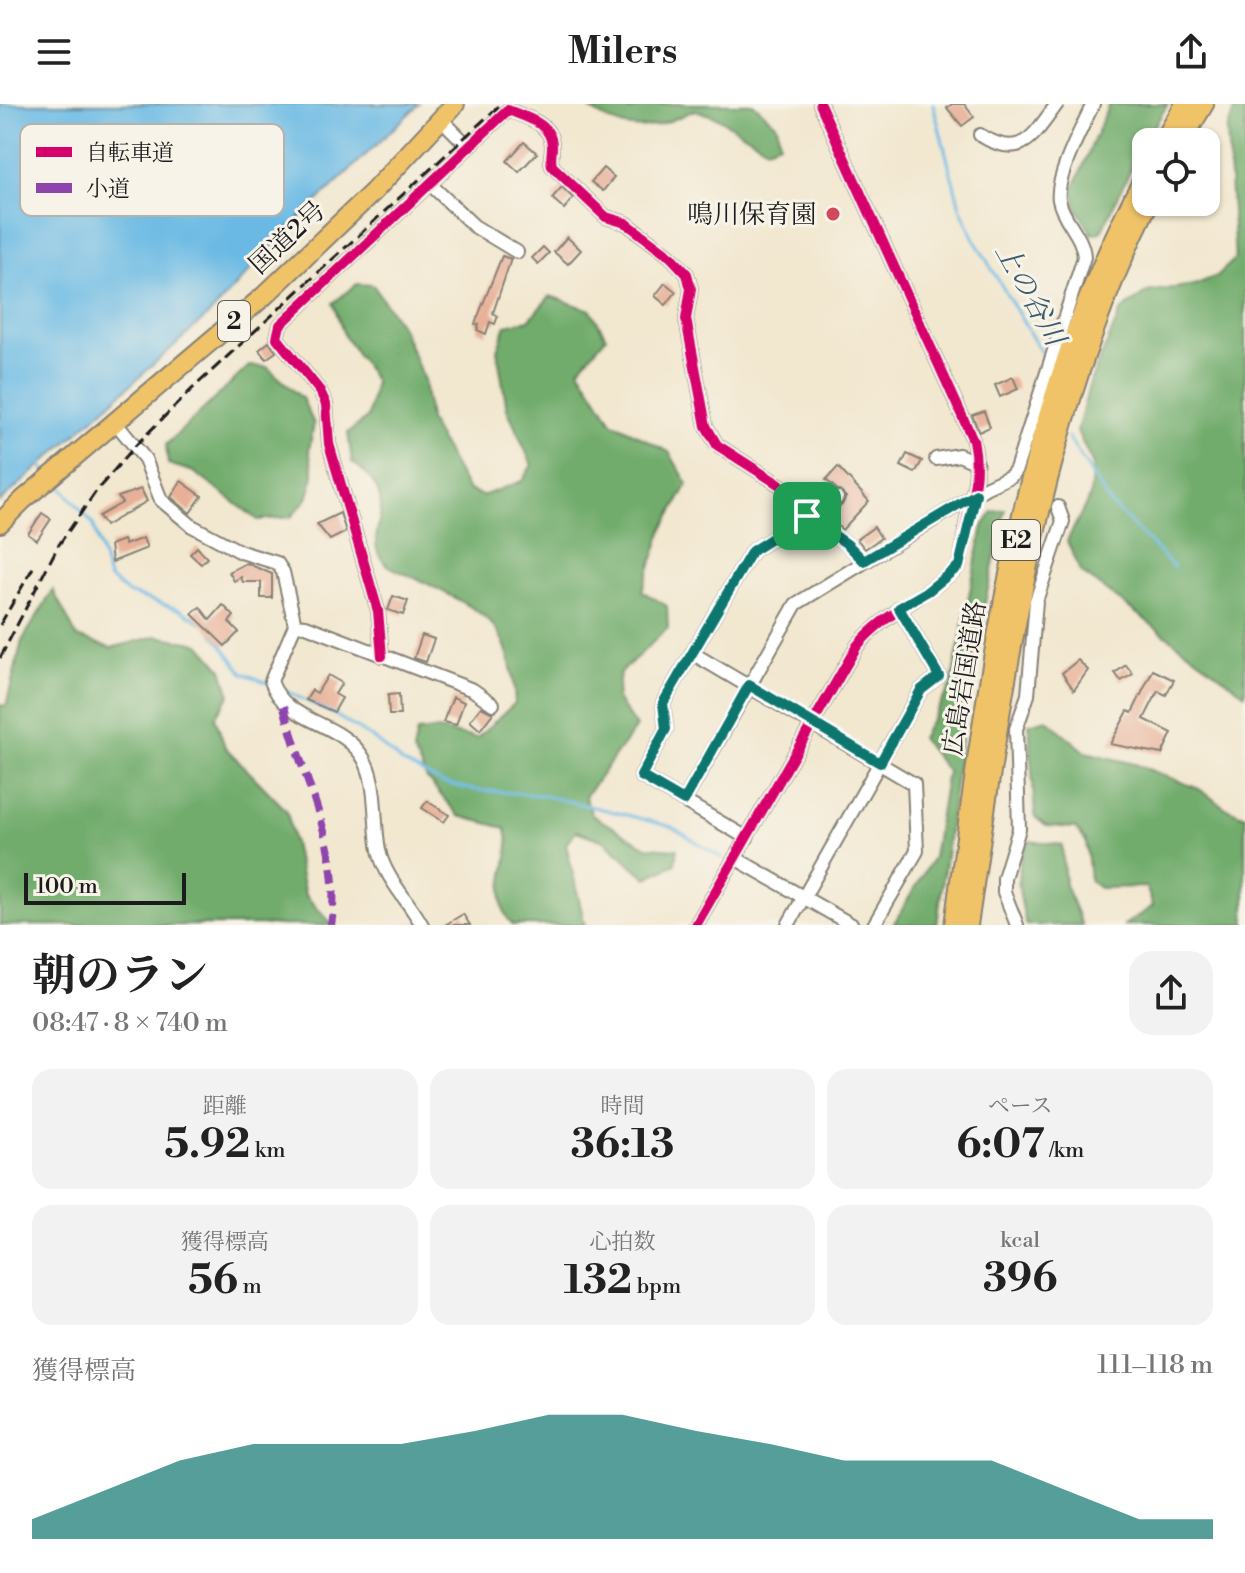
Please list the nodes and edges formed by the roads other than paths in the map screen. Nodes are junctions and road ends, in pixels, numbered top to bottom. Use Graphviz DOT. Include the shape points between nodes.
graph roads {
  1 [pos="455,104"];
  2 [pos="820,104"];
  3 [pos="1057,104"];
  4 [pos="1093,104"];
  5 [pos="1185,104"];
  6 [pos="1204,104"];
  7 [pos="511,107"];
  8 [pos="441,119"];
  9 [pos="1171,128"];
  10 [pos="1189,128"];
  11 [pos="980,135"];
  12 [pos="469,147"];
  13 [pos="430,184"];
  14 [pos="1132,203"];
  15 [pos="1143,216"];
  16 [pos="517,252"];
  17 [pos="115,422"];
  18 [pos="936,459"];
  19 [pos="977,463"];
  20 [pos="976,494"];
  21 [pos="837,498"];
  22 [pos="1058,507"];
  23 [pos="807,516"];
  24 [pos="0,523"];
  25 [pos="864,561"];
  26 [pos="899,608"];
  27 [pos="295,625"];
  28 [pos="692,653"];
  29 [pos="382,656"];
  30 [pos="749,685"];
  31 [pos="493,704"];
  32 [pos="813,724"];
  33 [pos="880,763"];
  34 [pos="684,801"];
  35 [pos="747,838"];
  36 [pos="735,858"];
  37 [pos="804,897"];
  38 [pos="422,925"];
  39 [pos="696,925"];
  40 [pos="788,925"];
  41 [pos="852,925"];
  42 [pos="874,925"];
  43 [pos="954,925"];
  44 [pos="968,925"];
  45 [pos="1017,925"];
  1 -- 8 [label="highway, 国道2号 / 2"];
  2 -- 19 [label="street" via="973,440"];
  3 -- 11 [label="street" via="1027,142 1012,148"];
  4 -- 20 [label="street" via="1059,199 1083,244 1084,257 1011,476"];
  5 -- 9 [label="highway"];
  6 -- 10 [label="highway"];
  7 -- 12 [label="street"];
  7 -- 23 [label="street" via="542,124 552,143 552,166 606,217 626,223 687,274 691,289 686,319 706,426 717,445 783,487"];
  8 -- 12 [label="street"];
  8 -- 17 [label="highway, 国道2号 / 2" via="264,296"];
  12 -- 13 [label="street"];
  13 -- 16 [label="street" via="474,226"];
  13 -- 29 [label="street" via="280,325 277,338 326,404 329,444 378,611"];
  14 -- 43 [label="highway, 広島岩国道路 / E2" via="1074,336 1028,484 996,639"];
  15 -- 44 [label="highway, 広島岩国道路 / E2" via="1089,342 1044,489 1001,706"];
  17 -- 24 [label="highway, 国道2号 / 2"];
  17 -- 27 [label="street" via="145,459 161,500 192,526 241,552 277,563"];
  18 -- 19 [label="street" via="959,455"];
  19 -- 20 [label="street"];
  20 -- 25 [label="street"];
  20 -- 26 [label="street" via="959,566"];
  21 -- 23 [label="street"];
  22 -- 45 [label="street" via="1063,521 1036,601 1028,695 1016,729 1019,829 1004,892"];
  23 -- 25 [label="street"];
  23 -- 28 [label="street" via="752,551"];
  25 -- 30 [label="street" via="796,604"];
  26 -- 32 [label="street" via="857,646"];
  26 -- 33 [label="street" via="939,676 921,690"];
  27 -- 29 [label="street"];
  27 -- 38 [label="street" via="271,681 276,695 284,706 346,737 363,756 379,820 382,859"];
  28 -- 30 [label="street"];
  28 -- 34 [label="street" via="663,703 666,729 641,776"];
  29 -- 31 [label="street" via="473,690"];
  30 -- 32 [label="street"];
  30 -- 34 [label="street"];
  32 -- 33 [label="street"];
  32 -- 35 [label="street"];
  33 -- 37 [label="street"];
  33 -- 42 [label="street" via="914,784 917,851"];
  34 -- 35 [label="street"];
  35 -- 36 [label="street"];
  36 -- 37 [label="street"];
  36 -- 39 [label="street"];
  37 -- 40 [label="street"];
  37 -- 41 [label="street"];
}
